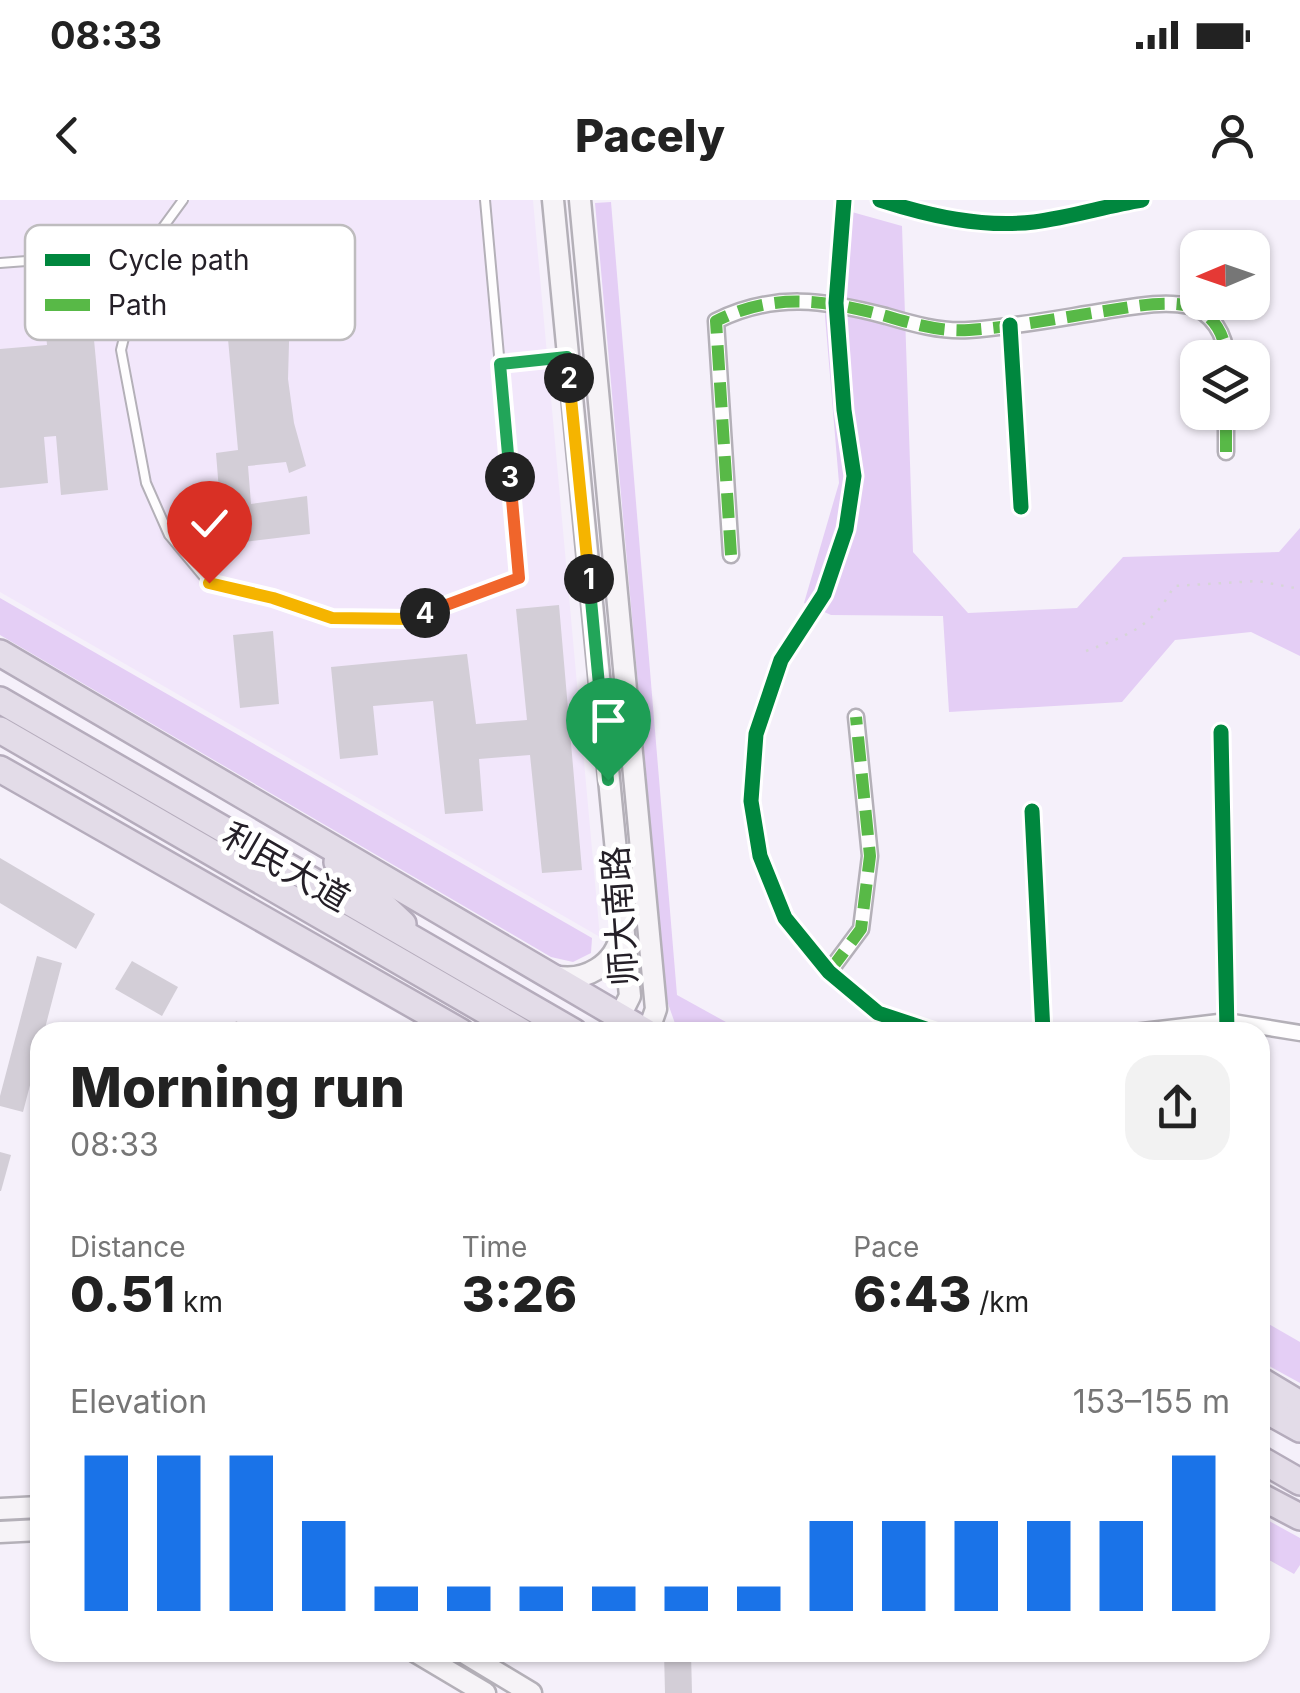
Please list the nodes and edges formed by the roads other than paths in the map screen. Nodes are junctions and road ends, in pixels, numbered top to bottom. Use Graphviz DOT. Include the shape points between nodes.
graph roads {
  1 [pos="183,200"];
  2 [pos="485,200"];
  3 [pos="553,200"];
  4 [pos="580,200"];
  5 [pos="844,200"];
  6 [pos="880,200"];
  7 [pos="1142,200"];
  8 [pos="165,225"];
  9 [pos="25,260"];
  10 [pos="0,262"];
  11 [pos="836,302"];
  12 [pos="1010,325"];
  13 [pos="124,340"];
  14 [pos="1224,340"];
  15 [pos="567,357"];
  16 [pos="500,364"];
  17 [pos="1226,430"];
  18 [pos="1226,452"];
  19 [pos="1021,506"];
  20 [pos="731,556"];
  21 [pos="0,654"];
  22 [pos="0,700"];
  23 [pos="856,717"];
  24 [pos="0,730"];
  25 [pos="1221,732"];
  26 [pos="0,769"];
  27 [pos="1032,811"];
  28 [pos="304,830"];
  29 [pos="275,890"];
  30 [pos="622,921"];
  31 [pos="436,954"];
  32 [pos="829,972"];
  33 [pos="547,974"];
  34 [pos="386,990"];
  35 [pos="443,1022"];
  36 [pos="505,1022"];
  37 [pos="556,1022"];
  38 [pos="613,1022"];
  39 [pos="618,1022"];
  40 [pos="651,1022"];
  41 [pos="903,1022"];
  42 [pos="1042,1022"];
  43 [pos="1227,1022"];
  44 [pos="1270,1030"];
  45 [pos="1300,1032"];
  46 [pos="1270,1386"];
  47 [pos="1300,1404"];
  48 [pos="1270,1412"];
  49 [pos="1300,1429"];
  50 [pos="1270,1465"];
  51 [pos="1293,1478"];
  52 [pos="1270,1501"];
  53 [pos="30,1508"];
  54 [pos="0,1510"];
  55 [pos="1300,1517"];
  56 [pos="30,1530"];
  57 [pos="0,1532"];
  58 [pos="433,1662"];
  59 [pos="480,1662"];
  60 [pos="485,1693"];
  61 [pos="531,1693"];
  1 -- 8 [label="lane"];
  2 -- 16 [label="lane"];
  3 -- 15 [label="main road, 师大南路"];
  4 -- 40 [label="main road, 师大南路" via="656,1009"];
  5 -- 11 [label="street"];
  6 -- 7 [label="street" via="946,219 1012,223"];
  9 -- 10 [label="lane"];
  11 -- 12 [label="street" via="923,326 964,331"];
  11 -- 20 [label="street" via="770,302 716,321"];
  11 -- 32 [label="street" via="854,476 846,530 824,594 781,660 756,734 751,801 760,856 785,918"];
  12 -- 14 [label="street" via="1142,305 1190,306 1213,319"];
  12 -- 19 [label="street"];
  13 -- 16 [label="lane" via="146,484 170,534 209,583 332,618 411,619 519,578"];
  15 -- 16 [label="lane"];
  15 -- 30 [label="main road, 师大南路"];
  17 -- 18 [label="street"];
  21 -- 28 [label="highway"];
  22 -- 31 [label="highway, 利民大道"];
  23 -- 32 [label="street" via="870,856 861,929"];
  24 -- 29 [label="highway, 利民大道"];
  25 -- 43 [label="street"];
  26 -- 34 [label="highway"];
  27 -- 42 [label="street"];
  28 -- 31 [label="highway"];
  28 -- 33 [label="highway"];
  29 -- 34 [label="highway"];
  29 -- 36 [label="highway, 利民大道"];
  30 -- 33 [label="main road" via="619,945 600,967 576,978"];
  30 -- 39 [label="main road, 师大南路" via="630,996"];
  31 -- 37 [label="highway, 利民大道"];
  32 -- 41 [label="street" via="878,1014"];
  33 -- 38 [label="highway"];
  34 -- 35 [label="highway"];
  44 -- 45 [label="street"];
  46 -- 47 [label="highway"];
  48 -- 49 [label="highway"];
  50 -- 51 [label="highway"];
  52 -- 55 [label="highway"];
  53 -- 54 [label="main road"];
  56 -- 57 [label="main road"];
  58 -- 60 [label="main road"];
  59 -- 61 [label="main road"];
}
